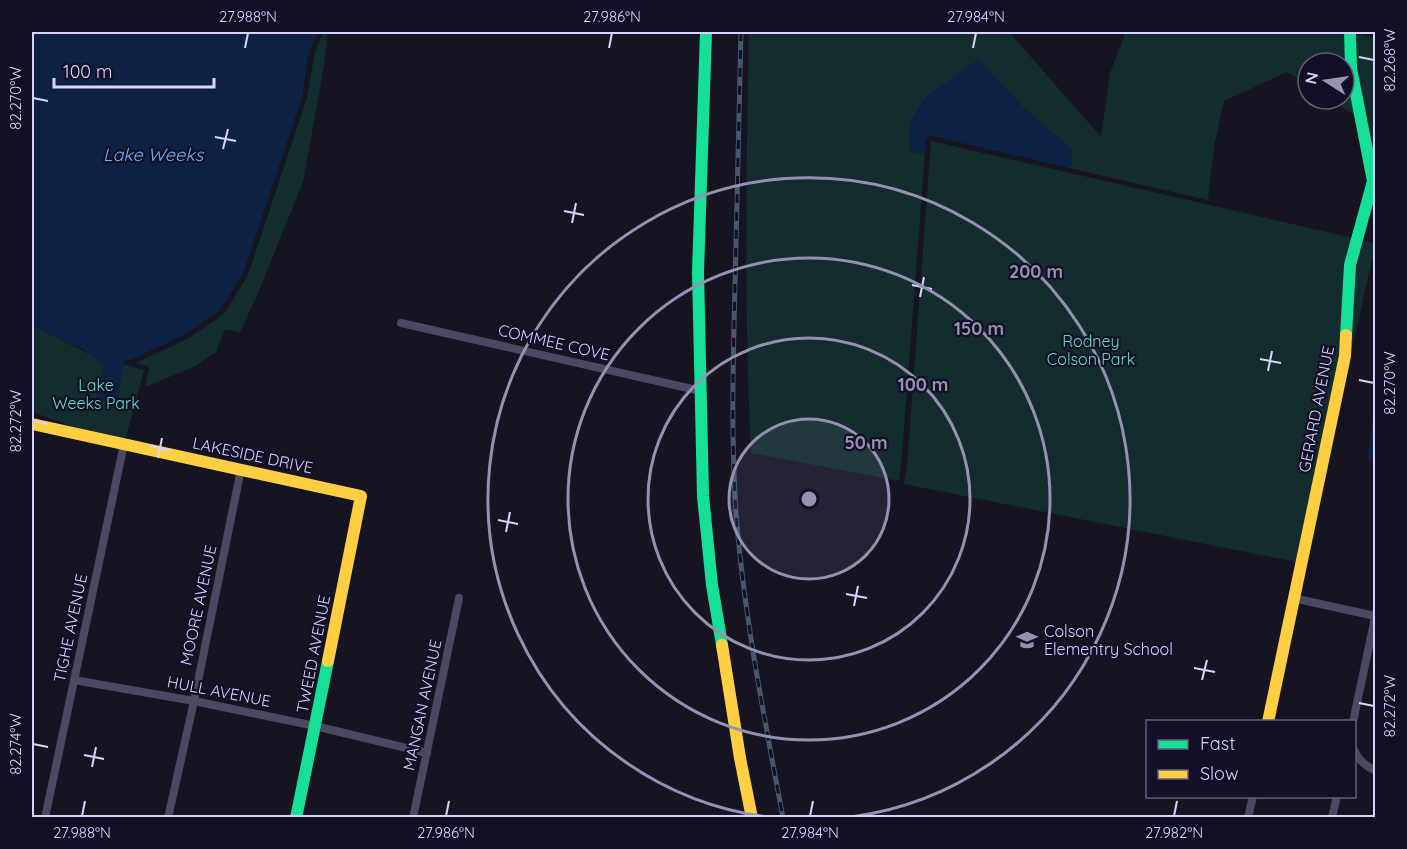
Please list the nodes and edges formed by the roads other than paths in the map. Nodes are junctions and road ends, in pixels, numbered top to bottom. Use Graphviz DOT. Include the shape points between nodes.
graph roads {
  1 [pos="706,32"];
  2 [pos="1350,32"];
  3 [pos="401,323"];
  4 [pos="701,392"];
  5 [pos="32,424"];
  6 [pos="124,444"];
  7 [pos="241,469"];
  8 [pos="361,496"];
  9 [pos="459,598"];
  10 [pos="1293,598"];
  11 [pos="1375,614"];
  12 [pos="74,680"];
  13 [pos="194,701"];
  14 [pos="1268,720"];
  15 [pos="1353,720"];
  16 [pos="315,726"];
  17 [pos="427,753"];
  18 [pos="1356,757"];
  19 [pos="740,758"];
  20 [pos="1376,771"];
  21 [pos="1252,798"];
  22 [pos="1337,798"];
  23 [pos="45,818"];
  24 [pos="168,818"];
  25 [pos="296,818"];
  26 [pos="413,818"];
  27 [pos="744,818"];
  28 [pos="752,818"];
  29 [pos="1248,818"];
  30 [pos="1332,818"];
  1 -- 4 [label="street" via="698,272"];
  2 -- 10 [label="street, GERARD AVENUE" via="1351,68 1373,181 1350,265 1346,356"];
  3 -- 4 [label="street, COMMEE COVE"];
  4 -- 19 [label="street" via="703,496"];
  5 -- 6 [label="street, LAKESIDE DRIVE"];
  6 -- 7 [label="street, LAKESIDE DRIVE"];
  6 -- 12 [label="street, TIGHE AVENUE"];
  7 -- 8 [label="street, LAKESIDE DRIVE"];
  7 -- 13 [label="street, MOORE AVENUE"];
  8 -- 16 [label="street, TWEED AVENUE"];
  9 -- 17 [label="street, MANGAN AVENUE"];
  10 -- 11 [label="street"];
  10 -- 14 [label="street, GERARD AVENUE"];
  11 -- 15 [label="street"];
  12 -- 13 [label="street, HULL AVENUE"];
  12 -- 23 [label="street, TIGHE AVENUE"];
  13 -- 16 [label="street, HULL AVENUE"];
  13 -- 24 [label="street, MOORE AVENUE"];
  16 -- 17 [label="street, HULL AVENUE"];
  16 -- 25 [label="street, TWEED AVENUE"];
  17 -- 26 [label="street, MANGAN AVENUE"];
  18 -- 20 [label="street"];
  19 -- 27 [label="street"];
  19 -- 28 [label="street"];
  21 -- 29 [label="street"];
  22 -- 30 [label="street"];
}
